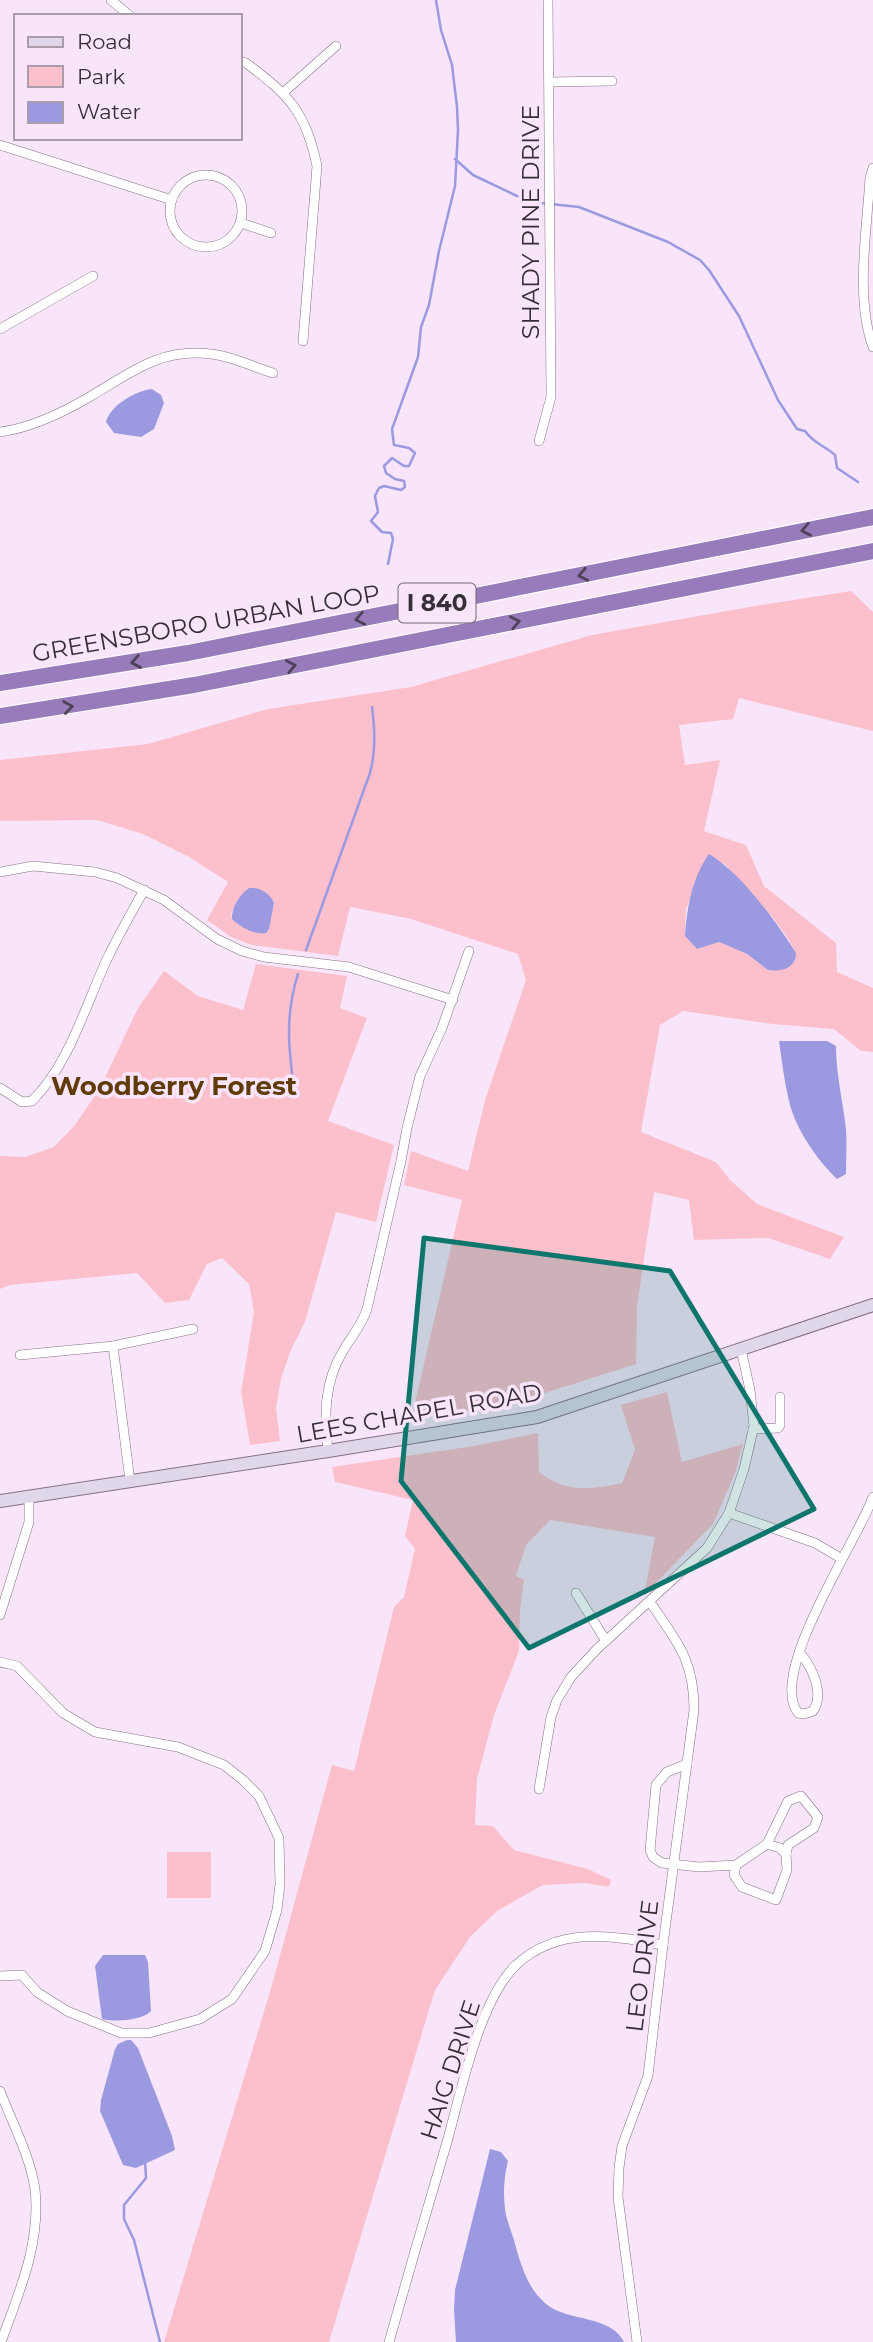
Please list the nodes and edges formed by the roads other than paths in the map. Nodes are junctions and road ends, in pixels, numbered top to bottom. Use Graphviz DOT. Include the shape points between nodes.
graph roads {
  1 [pos="112,0"];
  2 [pos="548,0"];
  3 [pos="128,14"];
  4 [pos="336,46"];
  5 [pos="242,62"];
  6 [pos="612,81"];
  7 [pos="549,82"];
  8 [pos="284,92"];
  9 [pos="0,145"];
  10 [pos="873,168"];
  11 [pos="172,200"];
  12 [pos="241,223"];
  13 [pos="271,233"];
  14 [pos="93,276"];
  15 [pos="0,329"];
  16 [pos="303,341"];
  17 [pos="873,347"];
  18 [pos="273,373"];
  19 [pos="0,432"];
  20 [pos="539,441"];
  21 [pos="873,517"];
  22 [pos="873,551"];
  23 [pos="873,562"];
  24 [pos="730,579"];
  25 [pos="0,683"];
  26 [pos="0,716"];
  27 [pos="0,872"];
  28 [pos="144,890"];
  29 [pos="469,951"];
  30 [pos="453,1000"];
  31 [pos="0,1088"];
  32 [pos="873,1305"];
  33 [pos="193,1329"];
  34 [pos="113,1346"];
  35 [pos="741,1349"];
  36 [pos="20,1355"];
  37 [pos="780,1397"];
  38 [pos="753,1429"];
  39 [pos="328,1451"];
  40 [pos="130,1481"];
  41 [pos="29,1497"];
  42 [pos="873,1497"];
  43 [pos="0,1501"];
  44 [pos="729,1513"];
  45 [pos="842,1559"];
  46 [pos="576,1594"];
  47 [pos="650,1602"];
  48 [pos="0,1615"];
  49 [pos="606,1641"];
  50 [pos="800,1653"];
  51 [pos="0,1662"];
  52 [pos="687,1764"];
  53 [pos="539,1789"];
  54 [pos="767,1844"];
  55 [pos="786,1854"];
  56 [pos="674,1864"];
  57 [pos="736,1865"];
  58 [pos="663,1945"];
  59 [pos="0,1976"];
  60 [pos="0,2091"];
  61 [pos="1,2342"];
  62 [pos="389,2342"];
  63 [pos="637,2342"];
  1 -- 3 [label="street"];
  2 -- 7 [label="street, SHADY PINE DRIVE"];
  4 -- 8 [label="street"];
  5 -- 8 [label="street"];
  6 -- 7 [label="street"];
  7 -- 20 [label="street, SHADY PINE DRIVE" via="551,397"];
  8 -- 16 [label="street" via="303,122 317,166"];
  9 -- 11 [label="street"];
  10 -- 17 [label="street" via="863,306"];
  11 -- 12 [label="street" via="174,227 195,246 223,244"];
  11 -- 12 [label="street" via="190,179 218,177 239,195"];
  12 -- 13 [label="street"];
  14 -- 15 [label="street"];
  18 -- 19 [label="street" via="212,354 176,354 146,363 47,417"];
  21 -- 25 [label="highway, GREENSBORO URBAN LOOP / I 840, one-way" via="176,655"];
  22 -- 24 [label="highway, I 840"];
  23 -- 24 [label="highway"];
  26 -- 24 [label="highway, I 840, one-way" via="194,685"];
  27 -- 28 [label="street" via="33,866 78,869"];
  28 -- 30 [label="street" via="242,951 349,967"];
  28 -- 31 [label="street" via="48,1085 32,1101 22,1102"];
  29 -- 30 [label="street"];
  30 -- 39 [label="street" via="417,1089 367,1309 330,1382 325,1411"];
  32 -- 35 [label="main road, LEES CHAPEL ROAD"];
  33 -- 34 [label="street"];
  34 -- 36 [label="street"];
  34 -- 40 [label="street"];
  35 -- 38 [label="street"];
  35 -- 39 [label="main road, LEES CHAPEL ROAD" via="537,1416"];
  37 -- 38 [label="street" via="778,1428"];
  38 -- 44 [label="street"];
  39 -- 40 [label="main road, LEES CHAPEL ROAD"];
  40 -- 41 [label="main road, LEES CHAPEL ROAD"];
  41 -- 43 [label="main road, LEES CHAPEL ROAD"];
  41 -- 48 [label="street" via="27,1532"];
  42 -- 45 [label="street"];
  44 -- 45 [label="street" via="815,1543"];
  44 -- 47 [label="street" via="707,1548"];
  45 -- 50 [label="street" via="815,1609"];
  46 -- 49 [label="street"];
  47 -- 49 [label="street"];
  47 -- 52 [label="street, LEO DRIVE" via="675,1636 690,1671 694,1710"];
  49 -- 53 [label="street" via="571,1677 557,1700"];
  50 -- 50 [label="street" via="790,1686 794,1708 803,1714 813,1711 817,1700 812,1669"];
  51 -- 59 [label="street" via="17,1666 63,1713 96,1732 178,1747 224,1765 259,1796 275,1824 280,1872 278,1910 265,1951 232,1999 200,2019 149,2033 121,2033 67,2011 37,1992 22,1975"];
  52 -- 56 [label="street, LEO DRIVE"];
  52 -- 56 [label="street" via="667,1772 656,1785 650,1850 662,1863"];
  54 -- 55 [label="street"];
  54 -- 55 [label="street" via="788,1801 801,1796 818,1817 814,1828 788,1845"];
  54 -- 57 [label="street"];
  55 -- 57 [label="street" via="787,1870 776,1900 742,1887 734,1875"];
  56 -- 57 [label="street"];
  56 -- 58 [label="street, LEO DRIVE"];
  58 -- 62 [label="street, HAIG DRIVE" via="615,1936 580,1936 547,1945 517,1964 499,1985 467,2070"];
  58 -- 63 [label="street, LEO DRIVE" via="648,2076 619,2168 618,2197"];
  60 -- 61 [label="street" via="29,2166 36,2211 30,2260"];
}
